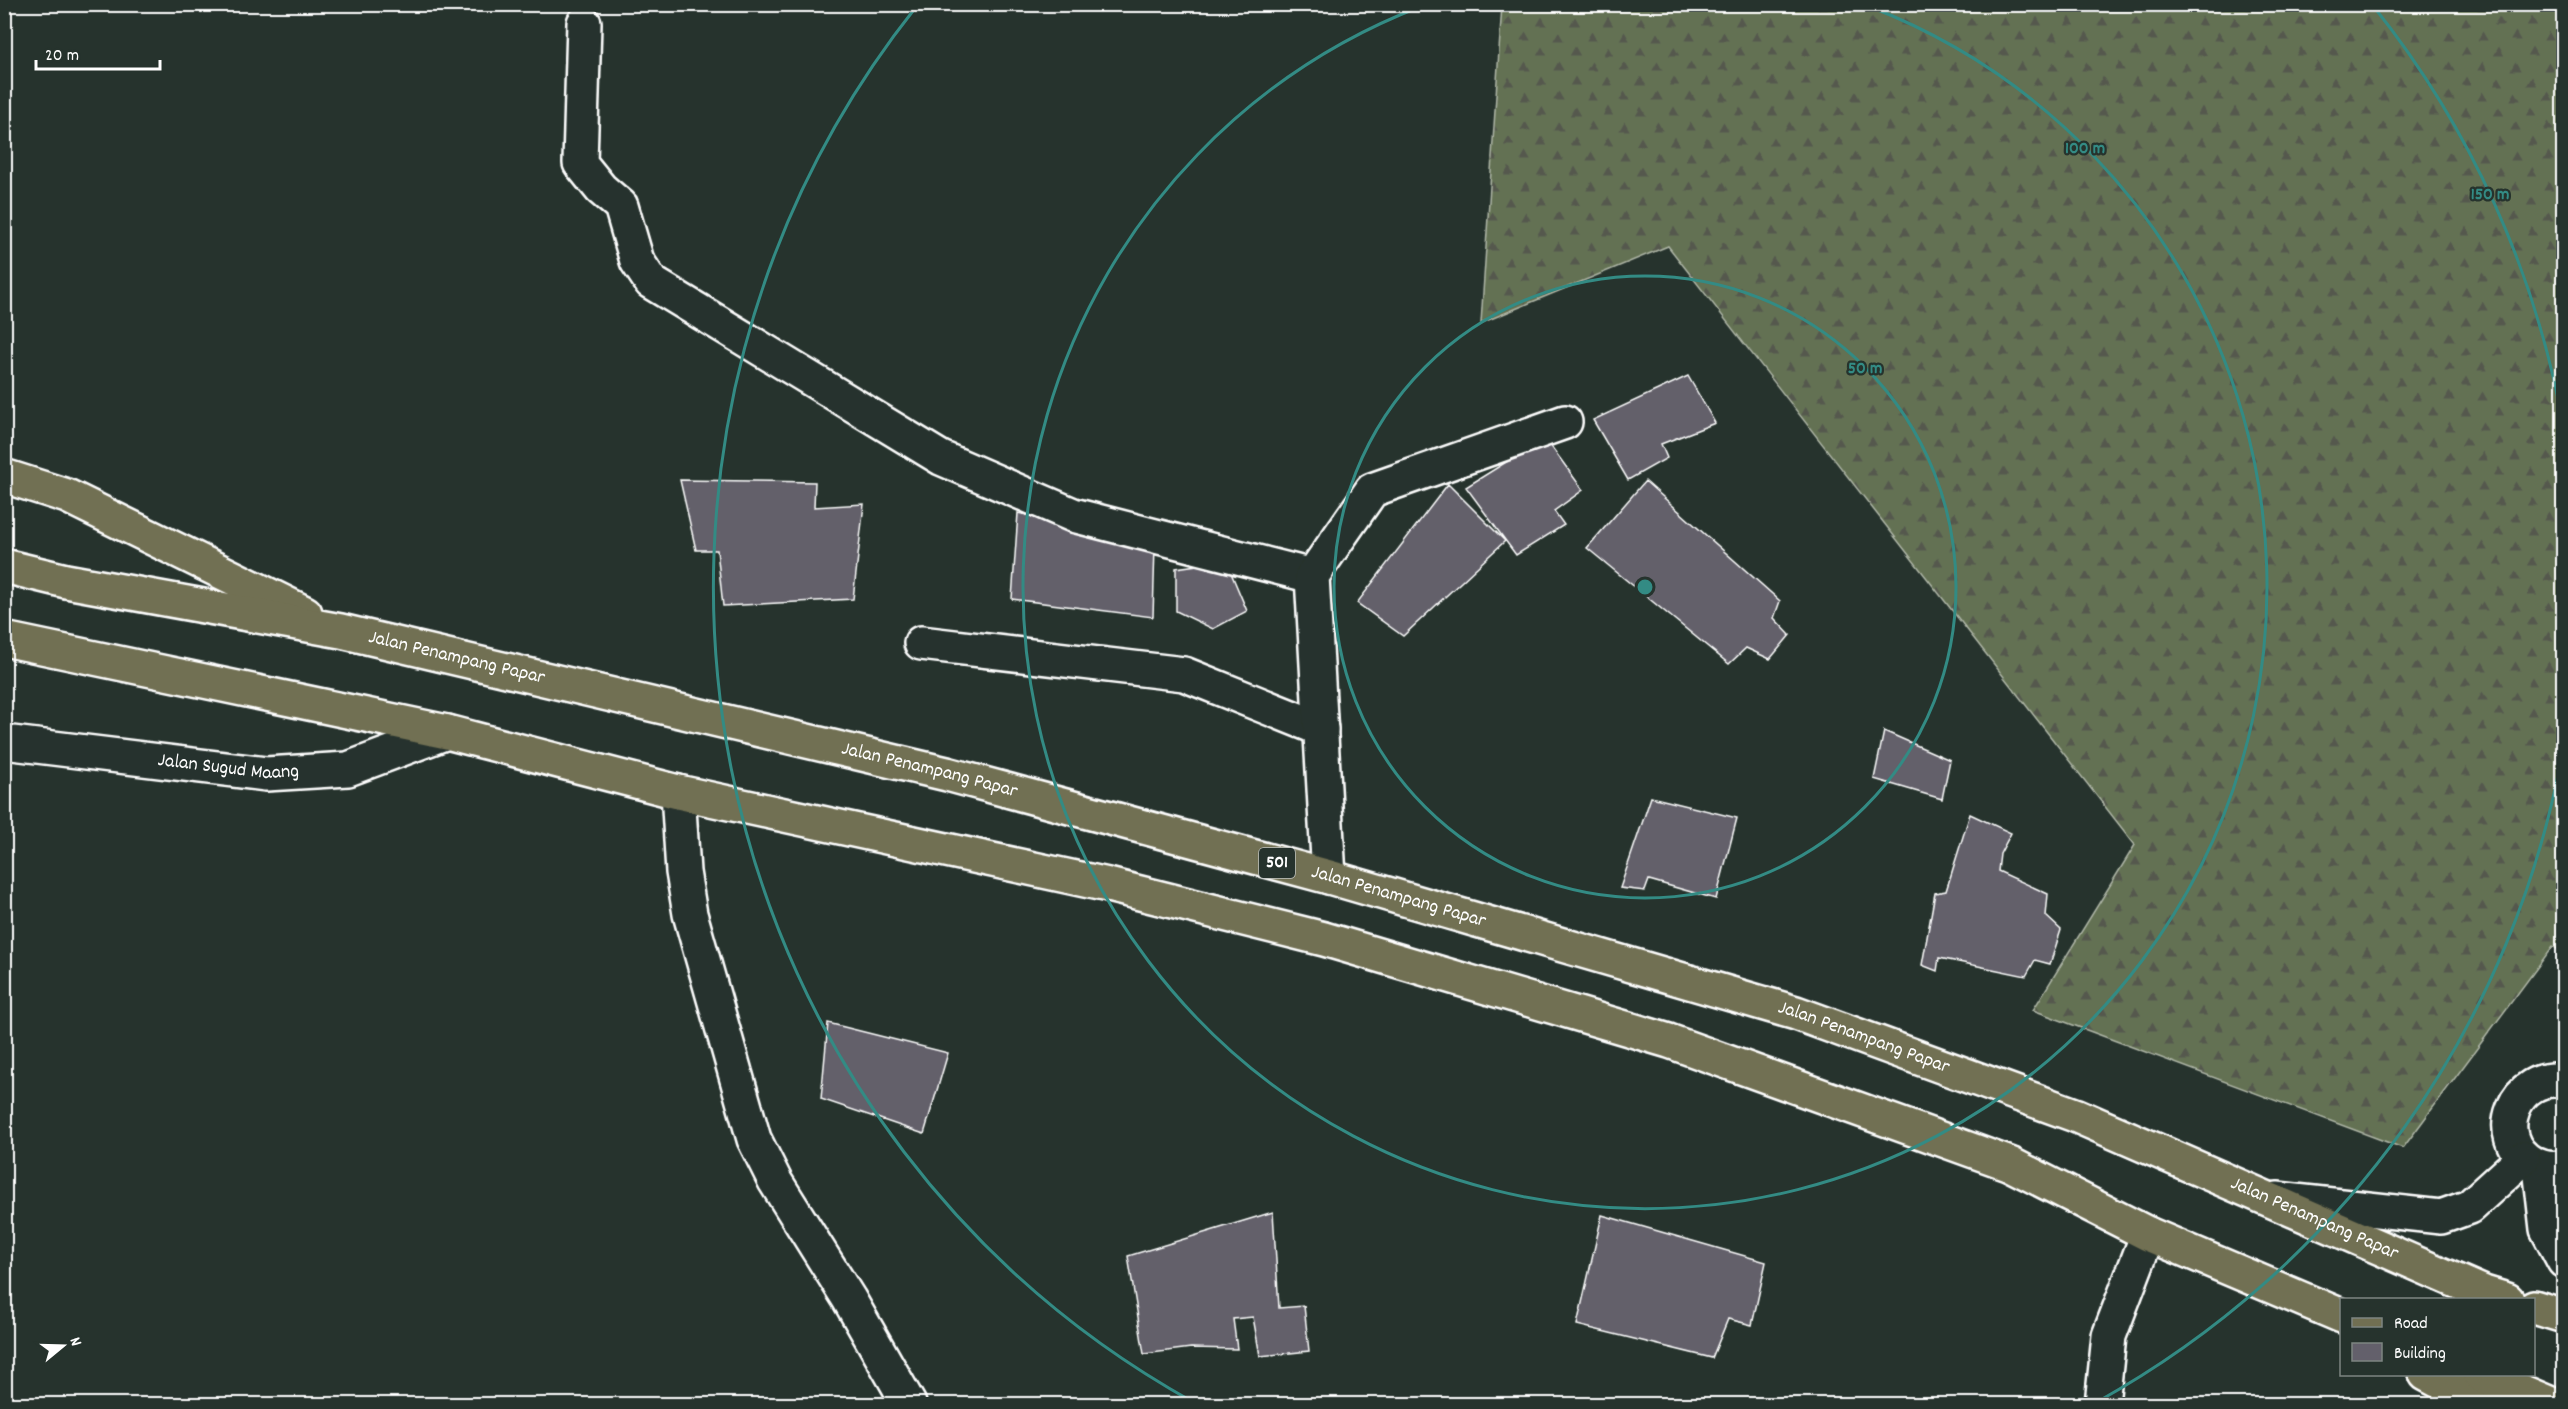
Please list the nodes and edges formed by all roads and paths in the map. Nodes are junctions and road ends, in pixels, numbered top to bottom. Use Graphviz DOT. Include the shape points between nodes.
graph roads {
  1 [pos="584,23"];
  2 [pos="1564,422"];
  3 [pos="4,476"];
  4 [pos="4,566"];
  5 [pos="1312,576"];
  6 [pos="341,631"];
  7 [pos="4,639"];
  8 [pos="921,643"];
  9 [pos="1321,729"];
  10 [pos="447,732"];
  11 [pos="4,742"];
  12 [pos="678,792"];
  13 [pos="1329,877"];
  14 [pos="2564,1081"];
  15 [pos="2542,1164"];
  16 [pos="2266,1198"];
  17 [pos="2148,1234"];
  18 [pos="2564,1261"];
  19 [pos="2503,1298"];
  20 [pos="2535,1307"];
  21 [pos="2340,1315"];
  22 [pos="2564,1316"];
  23 [pos="2430,1376"];
  24 [pos="2485,1376"];
  25 [pos="909,1404"];
  26 [pos="2102,1404"];
  27 [pos="2481,1404"];
  28 [pos="2551,1404"];
  1 -- 5 [label="street" via="580,163 621,206 637,261 651,282 941,458 1073,515"];
  2 -- 5 [label="street" via="1372,490"];
  3 -- 6 [label="main road" via="67,496"];
  4 -- 6 [label="main road, Jalan Penampang Papar / 501"];
  5 -- 9 [label="street"];
  6 -- 13 [label="main road, Jalan Penampang Papar / 501" via="947,774"];
  7 -- 10 [label="main road"];
  8 -- 9 [label="street" via="1184,674"];
  9 -- 13 [label="street"];
  10 -- 11 [label="street, Jalan Sugud Maang" via="348,769 266,774"];
  10 -- 12 [label="main road"];
  12 -- 17 [label="main road" via="1108,885 1324,939 1669,1041 2010,1164"];
  12 -- 25 [label="street" via="690,914 754,1139 775,1181"];
  13 -- 16 [label="main road, Jalan Penampang Papar / 501" via="1796,1013 2075,1115"];
  14 -- 15 [label="street" via="2542,1081 2525,1089 2513,1104 2508,1123 2512,1142"];
  15 -- 16 [label="street" via="2469,1207 2441,1216"];
  15 -- 18 [label="street" via="2547,1229"];
  16 -- 19 [label="main road, Jalan Penampang Papar / 501"];
  17 -- 21 [label="main road"];
  17 -- 26 [label="street" via="2109,1336"];
  20 -- 22 [label="main road"];
  23 -- 27 [label="main road"];
  24 -- 28 [label="main road"];
}
